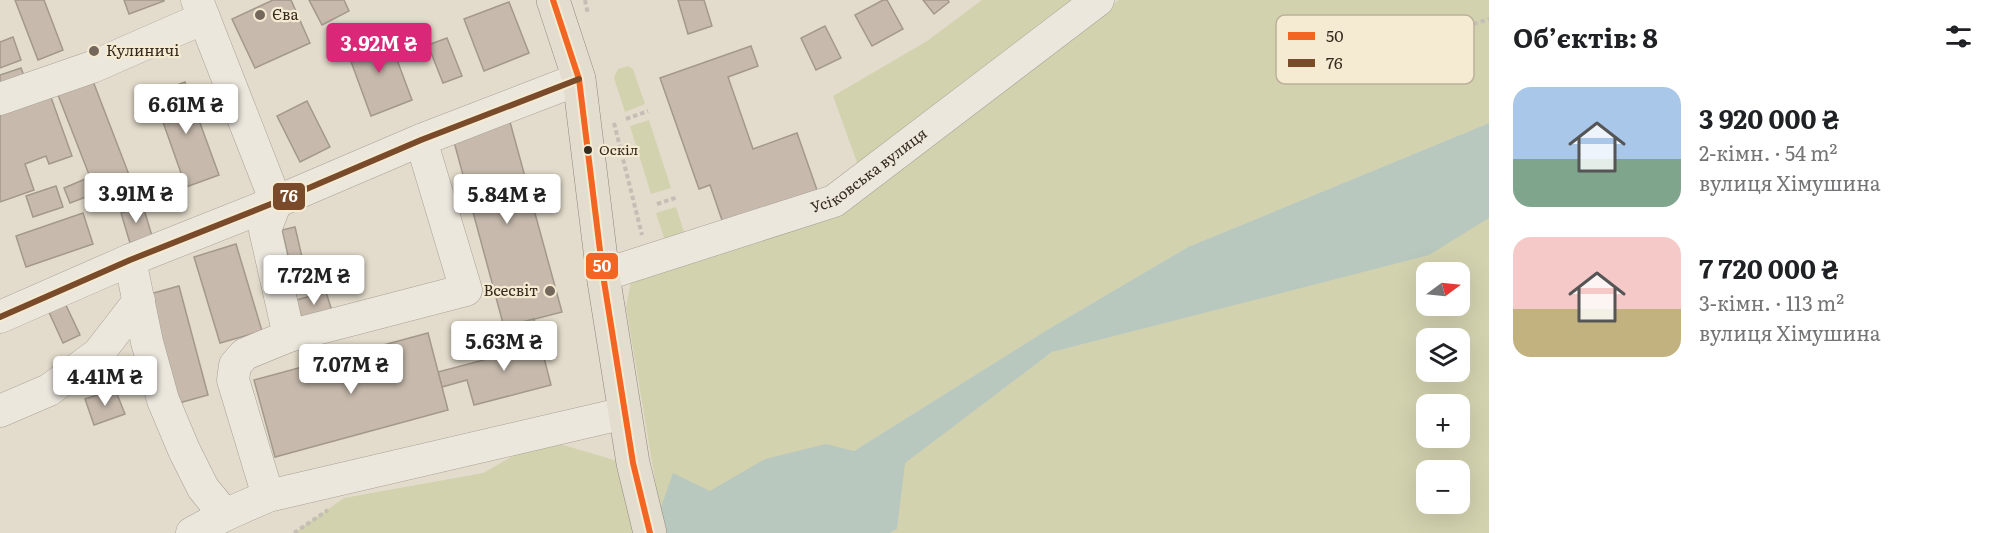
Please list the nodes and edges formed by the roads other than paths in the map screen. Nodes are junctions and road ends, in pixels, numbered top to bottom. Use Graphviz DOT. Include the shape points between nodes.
graph roads {
  1 [pos="553,0"];
  2 [pos="1098,0"];
  3 [pos="205,6"];
  4 [pos="579,79"];
  5 [pos="0,99"];
  6 [pos="421,140"];
  7 [pos="276,202"];
  8 [pos="130,260"];
  9 [pos="603,275"];
  10 [pos="139,301"];
  11 [pos="0,317"];
  12 [pos="290,336"];
  13 [pos="0,411"];
  14 [pos="625,413"];
  15 [pos="268,496"];
  16 [pos="225,515"];
  17 [pos="192,533"];
  18 [pos="650,533"];
  1 -- 4 [label="main road"];
  2 -- 9 [label="street, Усіковська вулиця" via="834,201"];
  3 -- 5 [label="street" via="93,67"];
  3 -- 7 [label="street"];
  4 -- 6 [label="street"];
  4 -- 9 [label="main road"];
  6 -- 7 [label="street"];
  6 -- 12 [label="street" via="466,290"];
  7 -- 8 [label="street"];
  7 -- 12 [label="street" via="265,230"];
  8 -- 10 [label="street"];
  8 -- 11 [label="street"];
  9 -- 14 [label="main road"];
  10 -- 13 [label="street" via="98,354 49,390"];
  10 -- 16 [label="street" via="163,400 203,488"];
  12 -- 15 [label="street" via="245,354 235,365 233,380"];
  14 -- 15 [label="street"];
  14 -- 18 [label="main road"];
  15 -- 16 [label="street"];
  16 -- 17 [label="street"];
}
